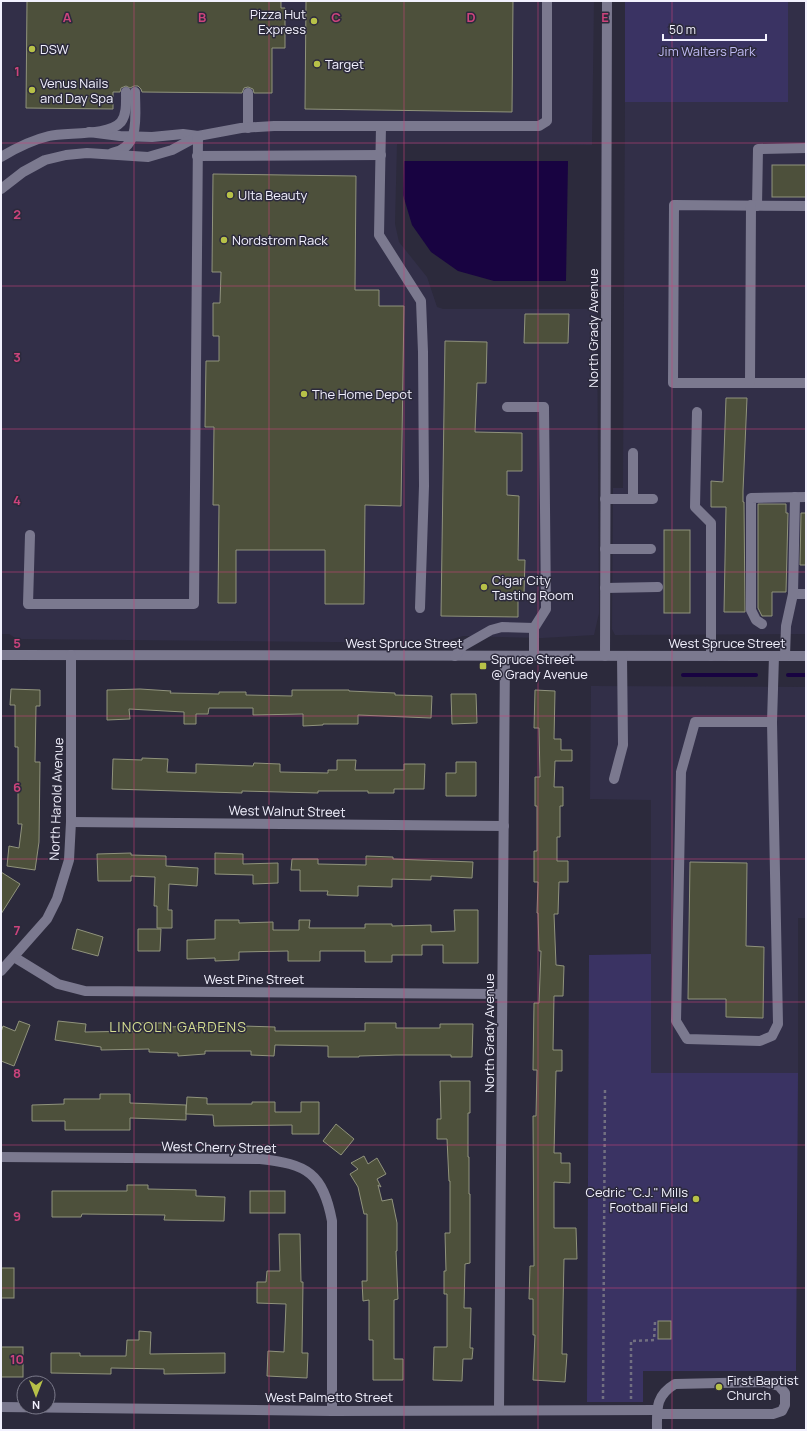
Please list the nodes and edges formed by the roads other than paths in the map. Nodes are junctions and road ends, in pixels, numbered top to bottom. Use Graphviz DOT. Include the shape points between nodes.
graph roads {
  1 [pos="547,1"];
  2 [pos="607,1"];
  3 [pos="248,93"];
  4 [pos="381,126"];
  5 [pos="248,128"];
  6 [pos="89,132"];
  7 [pos="133,136"];
  8 [pos="198,136"];
  9 [pos="806,148"];
  10 [pos="110,154"];
  11 [pos="381,155"];
  12 [pos="197,156"];
  13 [pos="1,157"];
  14 [pos="1,189"];
  15 [pos="754,206"];
  16 [pos="806,206"];
  17 [pos="750,383"];
  18 [pos="806,383"];
  19 [pos="507,407"];
  20 [pos="697,412"];
  21 [pos="633,453"];
  22 [pos="795,497"];
  23 [pos="806,497"];
  24 [pos="605,499"];
  25 [pos="633,499"];
  26 [pos="653,499"];
  27 [pos="30,535"];
  28 [pos="605,549"];
  29 [pos="651,549"];
  30 [pos="658,587"];
  31 [pos="605,588"];
  32 [pos="794,594"];
  33 [pos="806,594"];
  34 [pos="420,608"];
  35 [pos="762,624"];
  36 [pos="534,628"];
  37 [pos="1,655"];
  38 [pos="71,655"];
  39 [pos="455,656"];
  40 [pos="505,656"];
  41 [pos="534,656"];
  42 [pos="605,656"];
  43 [pos="622,656"];
  44 [pos="711,656"];
  45 [pos="774,656"];
  46 [pos="785,656"];
  47 [pos="806,656"];
  48 [pos="772,722"];
  49 [pos="614,779"];
  50 [pos="71,822"];
  51 [pos="504,826"];
  52 [pos="14,957"];
  53 [pos="1,971"];
  54 [pos="502,994"];
  55 [pos="1,1157"];
  56 [pos="1,1407"];
  57 [pos="499,1410"];
  58 [pos="332,1411"];
  59 [pos="657,1412"];
  60 [pos="657,1430"];
  1 -- 4 [label="street" via="547,121 539,126"];
  2 -- 24 [label="street, North Grady Avenue"];
  3 -- 5 [label="street"];
  4 -- 5 [label="street"];
  4 -- 11 [label="street"];
  5 -- 8 [label="street"];
  6 -- 7 [label="street"];
  6 -- 7 [label="street" via="110,128 121,122 131,92"];
  6 -- 13 [label="street" via="65,133 37,139"];
  7 -- 8 [label="street"];
  7 -- 10 [label="street" via="124,149"];
  8 -- 10 [label="street" via="172,150 148,157"];
  8 -- 12 [label="street"];
  9 -- 15 [label="street" via="758,149"];
  10 -- 14 [label="street" via="87,153 45,160 23,172"];
  11 -- 12 [label="street"];
  11 -- 34 [label="street" via="378,235 420,301 424,486"];
  12 -- 27 [label="street" via="194,604 28,604"];
  15 -- 16 [label="street"];
  15 -- 17 [label="street"];
  15 -- 17 [label="street" via="674,205 672,383"];
  17 -- 18 [label="street"];
  19 -- 36 [label="street" via="544,407 546,609"];
  20 -- 44 [label="street" via="695,507 711,523"];
  21 -- 25 [label="street"];
  22 -- 23 [label="street"];
  22 -- 32 [label="street"];
  22 -- 35 [label="street" via="752,498 751,610 756,620"];
  24 -- 25 [label="street"];
  24 -- 28 [label="street, North Grady Avenue"];
  25 -- 26 [label="street"];
  28 -- 29 [label="street"];
  28 -- 31 [label="street, North Grady Avenue"];
  30 -- 31 [label="street"];
  31 -- 42 [label="street, North Grady Avenue"];
  32 -- 33 [label="street"];
  32 -- 46 [label="street" via="786,626"];
  36 -- 39 [label="street" via="502,627 491,630 463,646"];
  36 -- 41 [label="street"];
  37 -- 38 [label="street, West Spruce Street"];
  38 -- 39 [label="street, West Spruce Street"];
  38 -- 50 [label="street, North Harold Avenue"];
  39 -- 40 [label="street, West Spruce Street"];
  40 -- 41 [label="street, West Spruce Street"];
  40 -- 51 [label="street, North Grady Avenue"];
  41 -- 42 [label="street, West Spruce Street"];
  42 -- 43 [label="street, West Spruce Street"];
  43 -- 44 [label="street, West Spruce Street"];
  43 -- 49 [label="street" via="623,745"];
  44 -- 45 [label="street, West Spruce Street"];
  45 -- 46 [label="street, West Spruce Street"];
  45 -- 48 [label="street"];
  46 -- 47 [label="street, West Spruce Street"];
  48 -- 48 [label="street" via="778,1024 772,1036 760,1041 687,1039 676,1022 681,772 695,722"];
  50 -- 51 [label="street, West Walnut Street"];
  50 -- 52 [label="street, North Harold Avenue" via="69,860 57,899 47,919"];
  51 -- 54 [label="street, North Grady Avenue"];
  52 -- 53 [label="street, North Harold Avenue"];
  52 -- 54 [label="street, West Pine Street" via="58,984 85,991"];
  54 -- 57 [label="street, North Grady Avenue"];
  55 -- 58 [label="street, West Cherry Street" via="260,1159 283,1161 303,1168 323,1188 332,1221"];
  56 -- 58 [label="street, West Palmetto Street"];
  57 -- 58 [label="street, West Palmetto Street"];
  57 -- 59 [label="street, West Palmetto Street"];
  59 -- 59 [label="street, West Palmetto Street" via="773,1414 782,1411 785,1393 779,1386 764,1382 675,1384 667,1388 662,1395"];
  59 -- 60 [label="street"];
}
